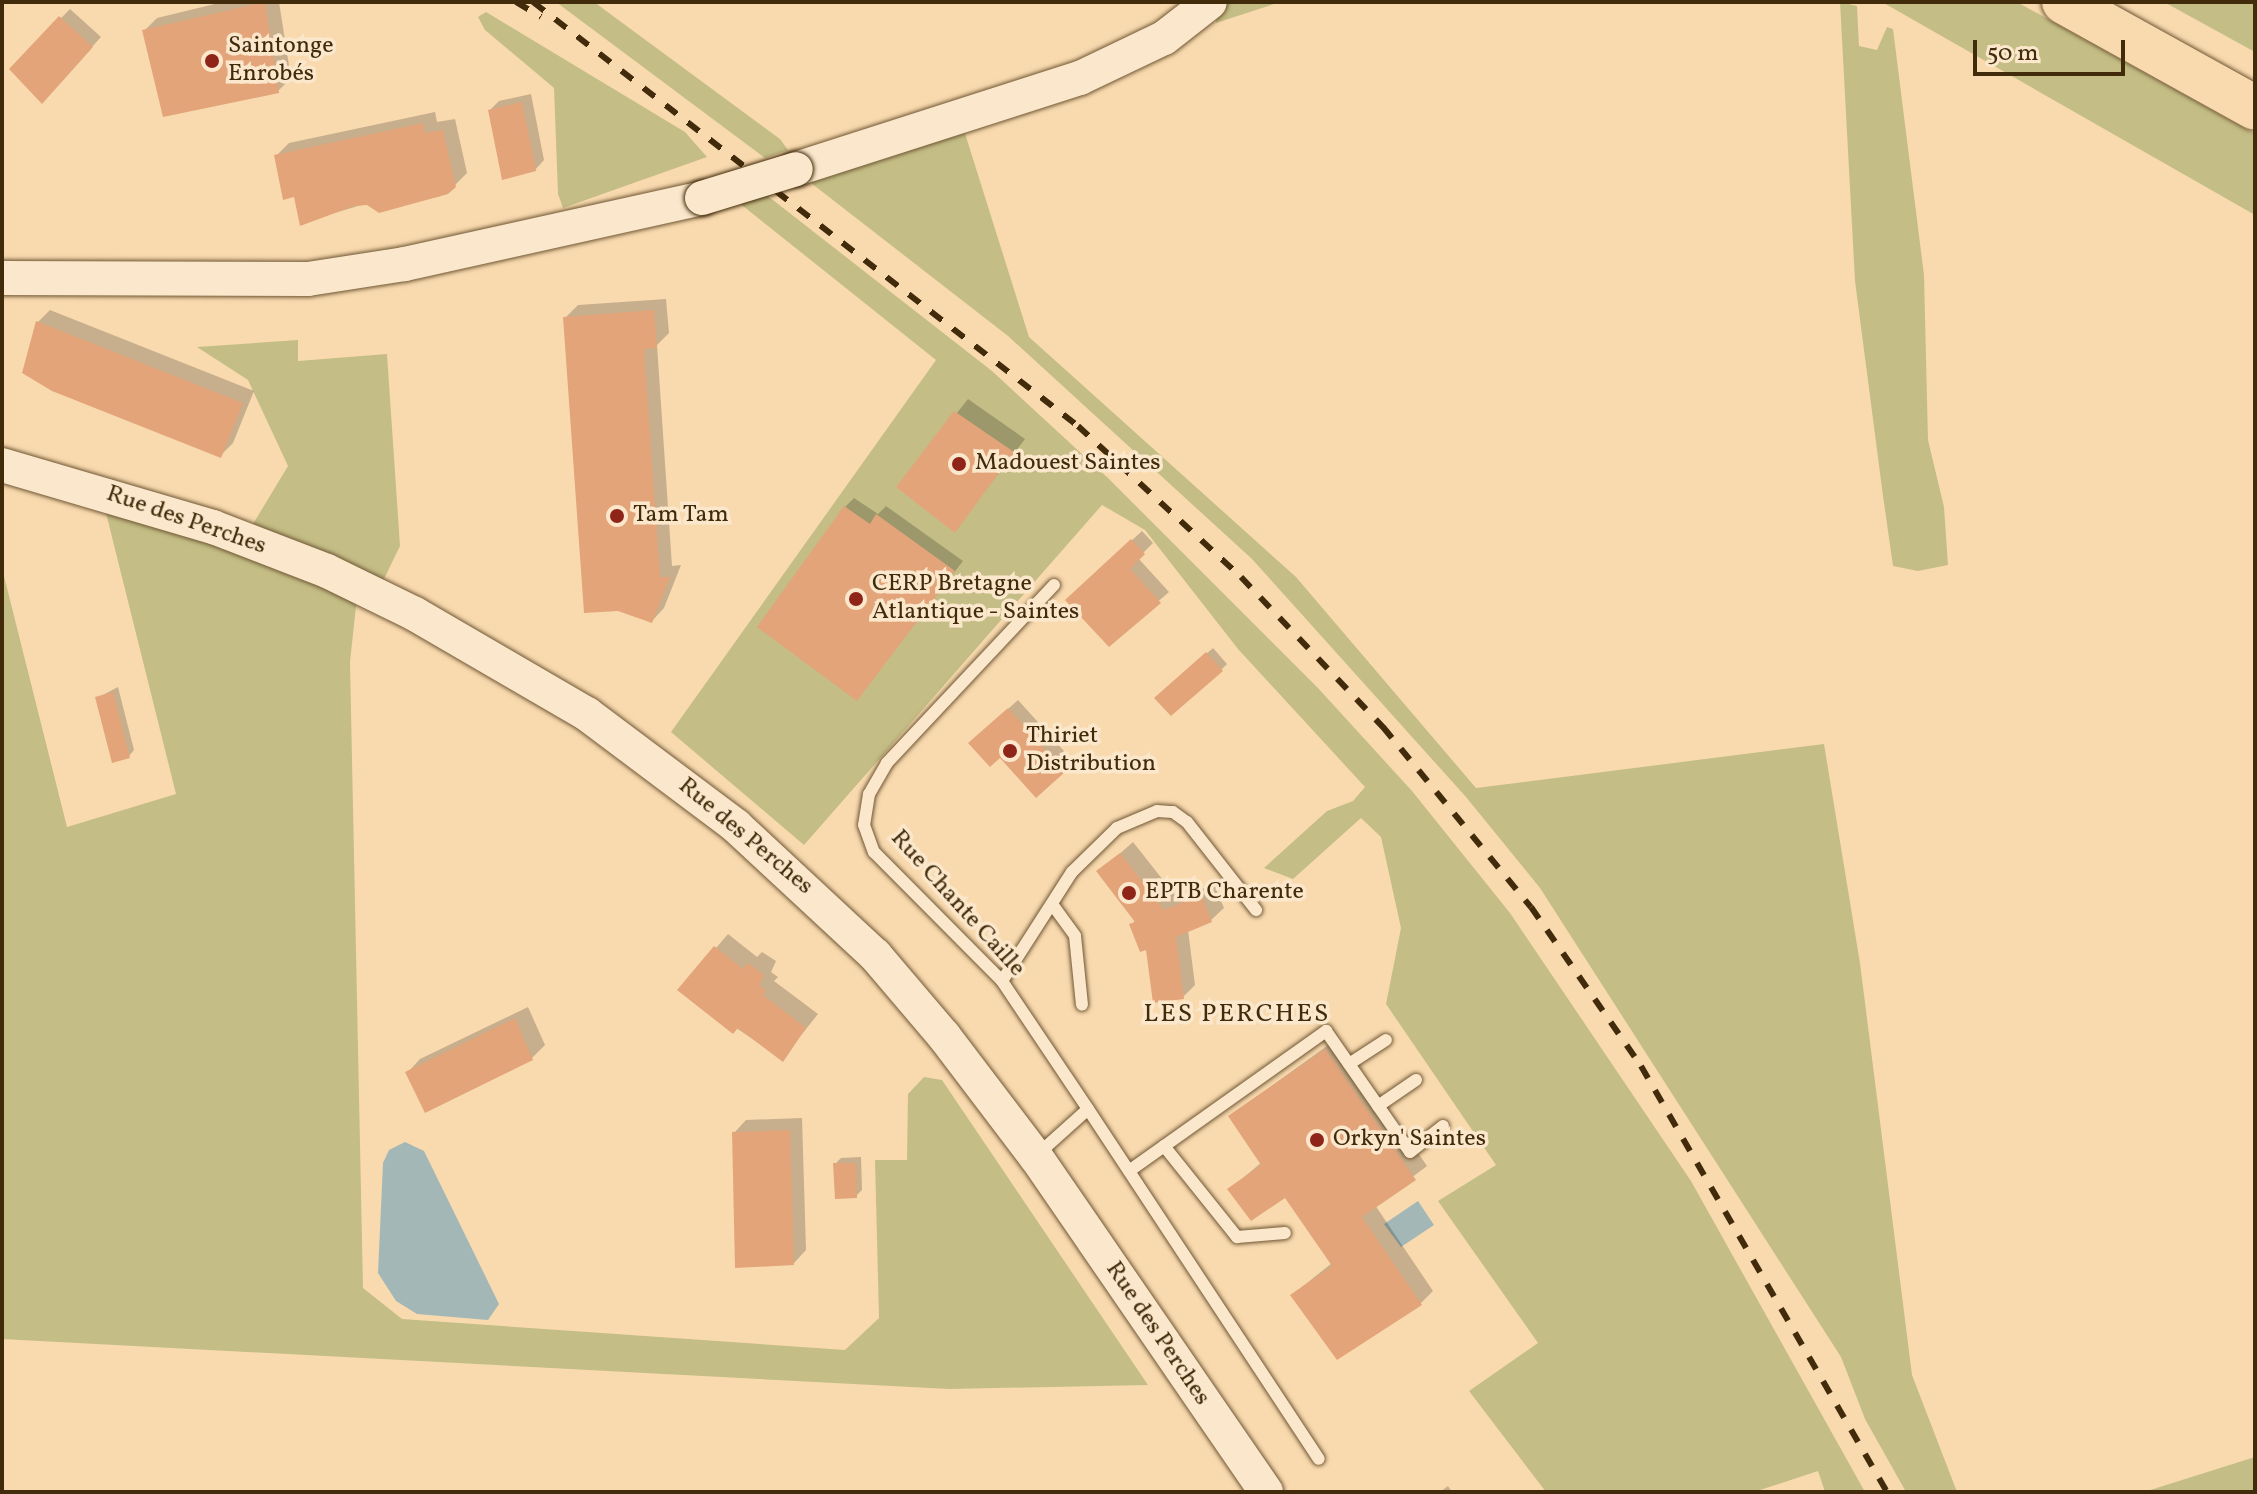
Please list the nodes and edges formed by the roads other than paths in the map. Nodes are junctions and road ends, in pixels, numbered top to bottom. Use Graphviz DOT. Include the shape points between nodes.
graph roads {
  1 [pos="1210,2"];
  2 [pos="2064,2"];
  3 [pos="2126,2"];
  4 [pos="2255,74"];
  5 [pos="2255,108"];
  6 [pos="2,278"];
  7 [pos="4,465"];
  8 [pos="1054,585"];
  9 [pos="1052,904"];
  10 [pos="1256,910"];
  11 [pos="1002,981"];
  12 [pos="1082,1005"];
  13 [pos="1386,1040"];
  14 [pos="1349,1064"];
  15 [pos="1416,1080"];
  16 [pos="1378,1106"];
  17 [pos="1088,1109"];
  18 [pos="1443,1126"];
  19 [pos="1164,1146"];
  20 [pos="1036,1157"];
  21 [pos="1129,1171"];
  22 [pos="1285,1233"];
  23 [pos="1319,1459"];
  24 [pos="1266,1492"];
  1 -- 6 [label="street, bridge" via="1164,38 1080,78 702,198 447,255 308,279"];
  2 -- 5 [label="highway"];
  3 -- 4 [label="highway"];
  7 -- 20 [label="street, Rue des Perches" via="213,527 327,571 509,664 587,714 676,778 814,895 944,1036"];
  8 -- 11 [label="lane, Rue Chante Caille" via="887,763 869,794 864,825 874,852"];
  9 -- 10 [label="lane" via="1072,872 1117,828 1157,811 1173,812 1187,822"];
  9 -- 11 [label="lane"];
  9 -- 12 [label="lane" via="1075,936"];
  11 -- 17 [label="lane, Rue Chante Caille"];
  13 -- 14 [label="lane"];
  14 -- 16 [label="lane"];
  14 -- 19 [label="lane" via="1326,1031"];
  15 -- 16 [label="lane"];
  16 -- 18 [label="lane" via="1410,1152"];
  17 -- 20 [label="lane"];
  17 -- 21 [label="lane, Rue Chante Caille"];
  19 -- 21 [label="lane"];
  19 -- 22 [label="lane" via="1237,1237"];
  20 -- 24 [label="street, Rue des Perches"];
  21 -- 23 [label="lane, Rue Chante Caille"];
}
